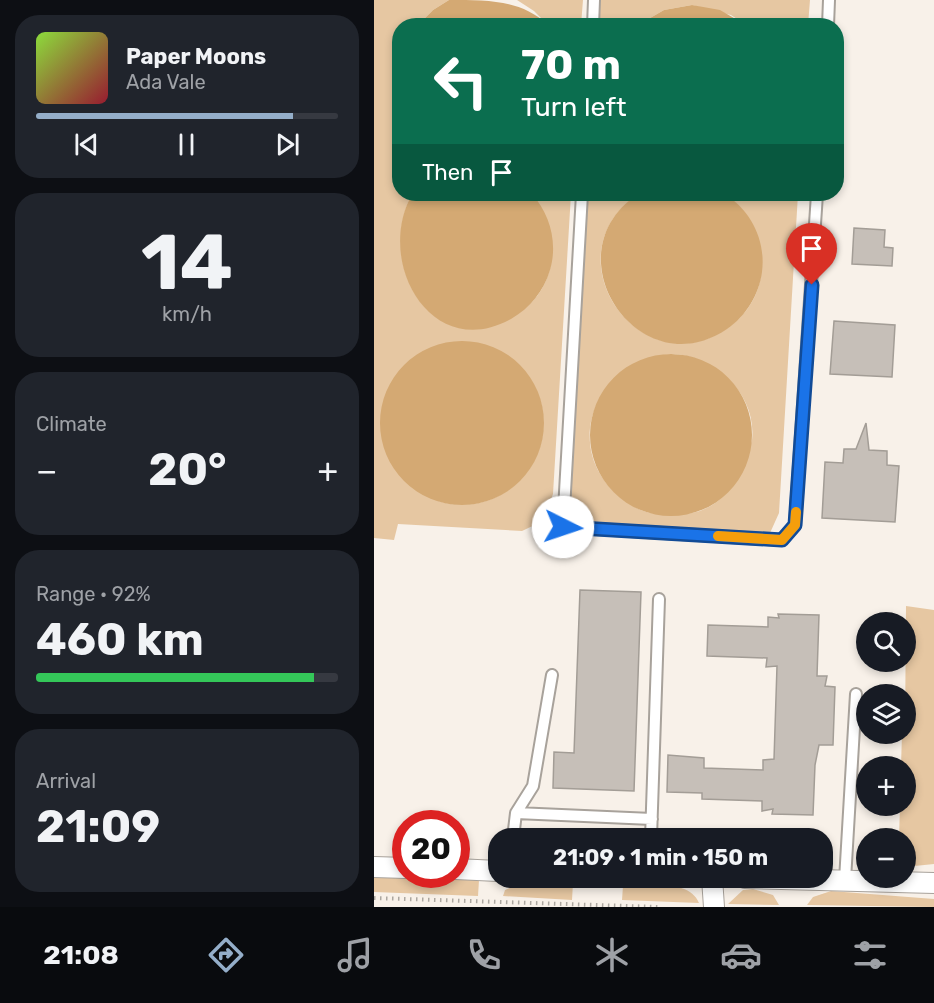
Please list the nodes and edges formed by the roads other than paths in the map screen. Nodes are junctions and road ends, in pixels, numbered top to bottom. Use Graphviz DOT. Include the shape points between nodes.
graph roads {
  1 [pos="594,0"];
  2 [pos="829,0"];
  3 [pos="593,18"];
  4 [pos="828,18"];
  5 [pos="582,201"];
  6 [pos="817,201"];
  7 [pos="659,599"];
  8 [pos="552,675"];
  9 [pos="856,694"];
  10 [pos="516,813"];
  11 [pos="652,819"];
  12 [pos="514,828"];
  13 [pos="652,828"];
  14 [pos="374,867"];
  15 [pos="392,868"];
  16 [pos="470,870"];
  17 [pos="488,871"];
  18 [pos="833,880"];
  19 [pos="845,880"];
  20 [pos="935,883"];
  21 [pos="713,888"];
  22 [pos="714,907"];
  1 -- 3 [label="lane"];
  2 -- 4 [label="lane"];
  5 -- 6 [label="lane" via="563,527 782,540 795,525"];
  7 -- 11 [label="lane"];
  8 -- 10 [label="lane" via="533,786"];
  9 -- 19 [label="lane"];
  10 -- 11 [label="lane"];
  10 -- 12 [label="lane"];
  11 -- 13 [label="lane"];
  14 -- 15 [label="street"];
  16 -- 17 [label="street"];
  18 -- 19 [label="street"];
  19 -- 20 [label="street"];
  21 -- 22 [label="street"];
}
